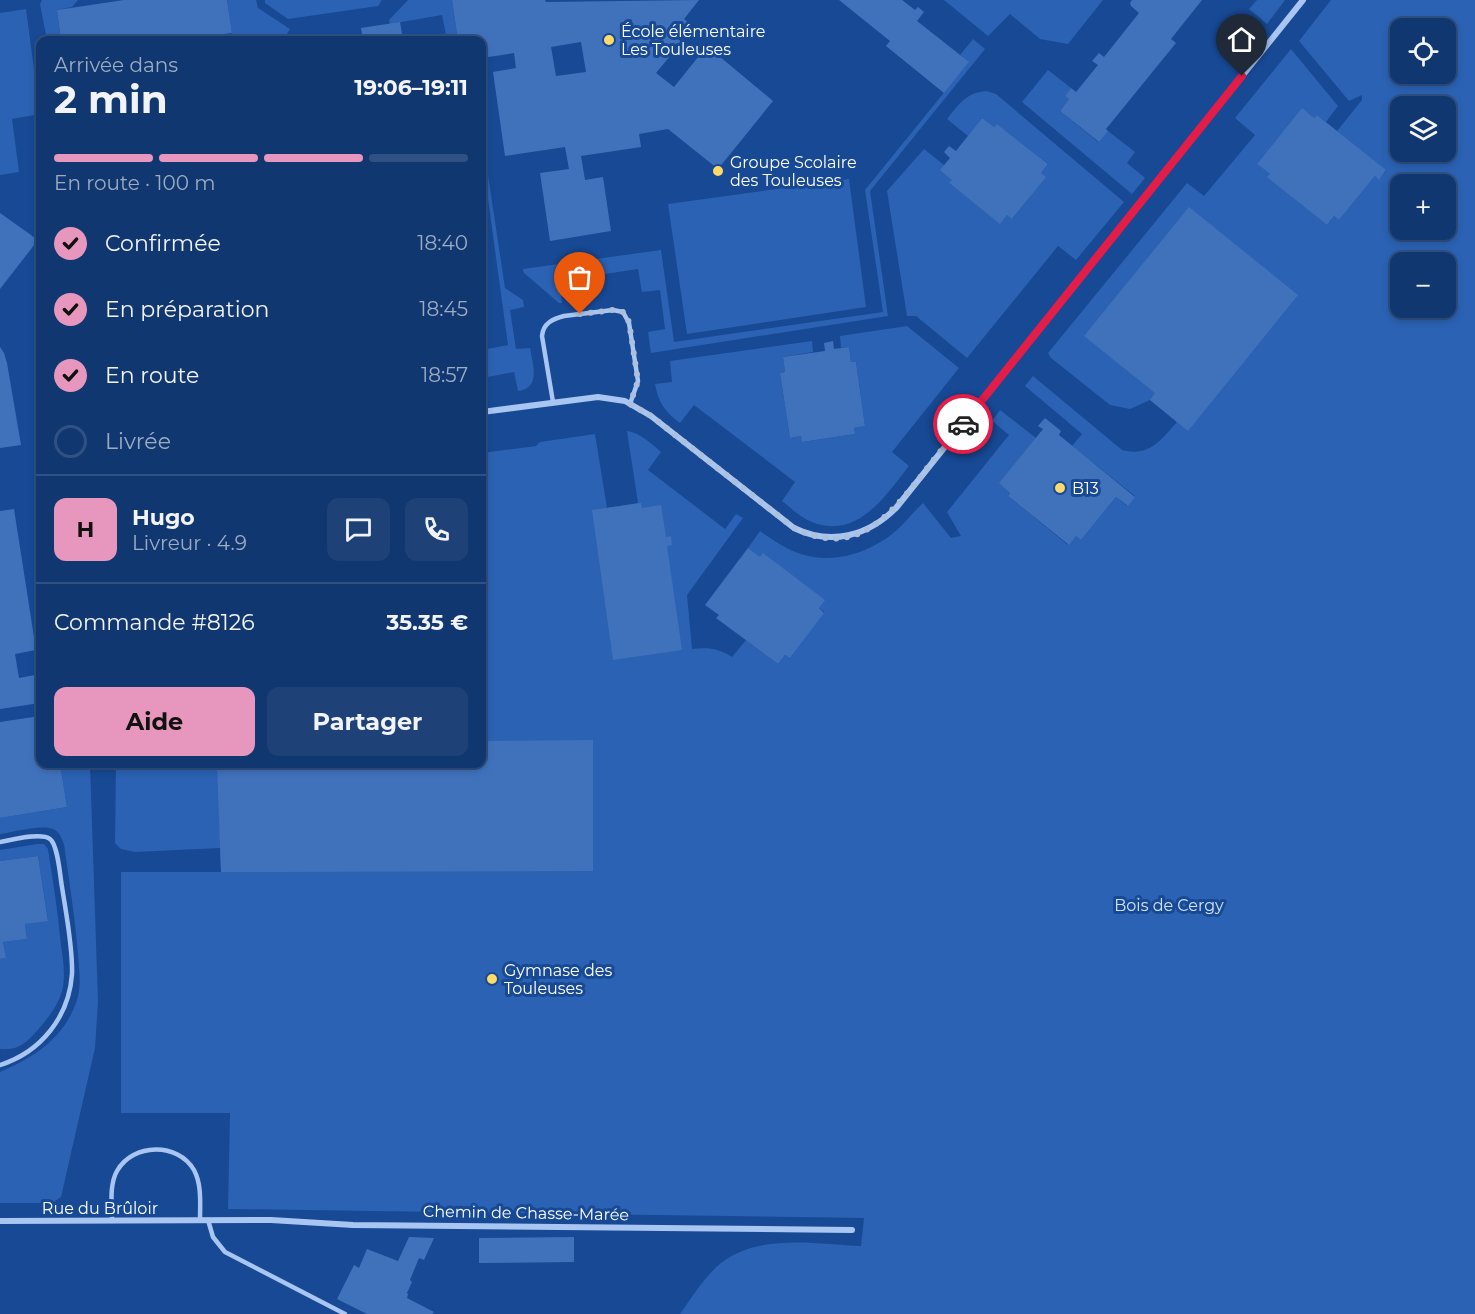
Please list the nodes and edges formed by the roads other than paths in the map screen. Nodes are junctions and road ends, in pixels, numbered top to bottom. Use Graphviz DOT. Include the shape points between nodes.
graph roads {
  1 [pos="1303,0"];
  2 [pos="553,402"];
  3 [pos="630,404"];
  4 [pos="486,411"];
  5 [pos="0,842"];
  6 [pos="0,1065"];
  7 [pos="200,1220"];
  8 [pos="208,1220"];
  9 [pos="0,1221"];
  10 [pos="112,1221"];
  11 [pos="852,1230"];
  12 [pos="345,1314"];
  1 -- 3 [label="street" via="896,508 878,524 844,537 817,536 794,528 651,416"];
  2 -- 3 [label="street" via="593,397"];
  2 -- 3 [label="lane" via="542,336 546,325 564,316 620,311 629,322 638,381"];
  2 -- 4 [label="street"];
  5 -- 6 [label="lane" via="36,836 52,841 72,972 57,1022 43,1042 29,1053"];
  7 -- 8 [label="street, Chemin de Chasse-Marée"];
  7 -- 10 [label="street, Rue du Brûloir"];
  7 -- 10 [label="lane" via="199,1184 194,1169 184,1158 155,1148 140,1151 117,1171 112,1186"];
  8 -- 11 [label="street, Chemin de Chasse-Marée"];
  8 -- 12 [label="lane" via="213,1237 225,1252"];
  9 -- 10 [label="street, Rue du Brûloir"];
}
